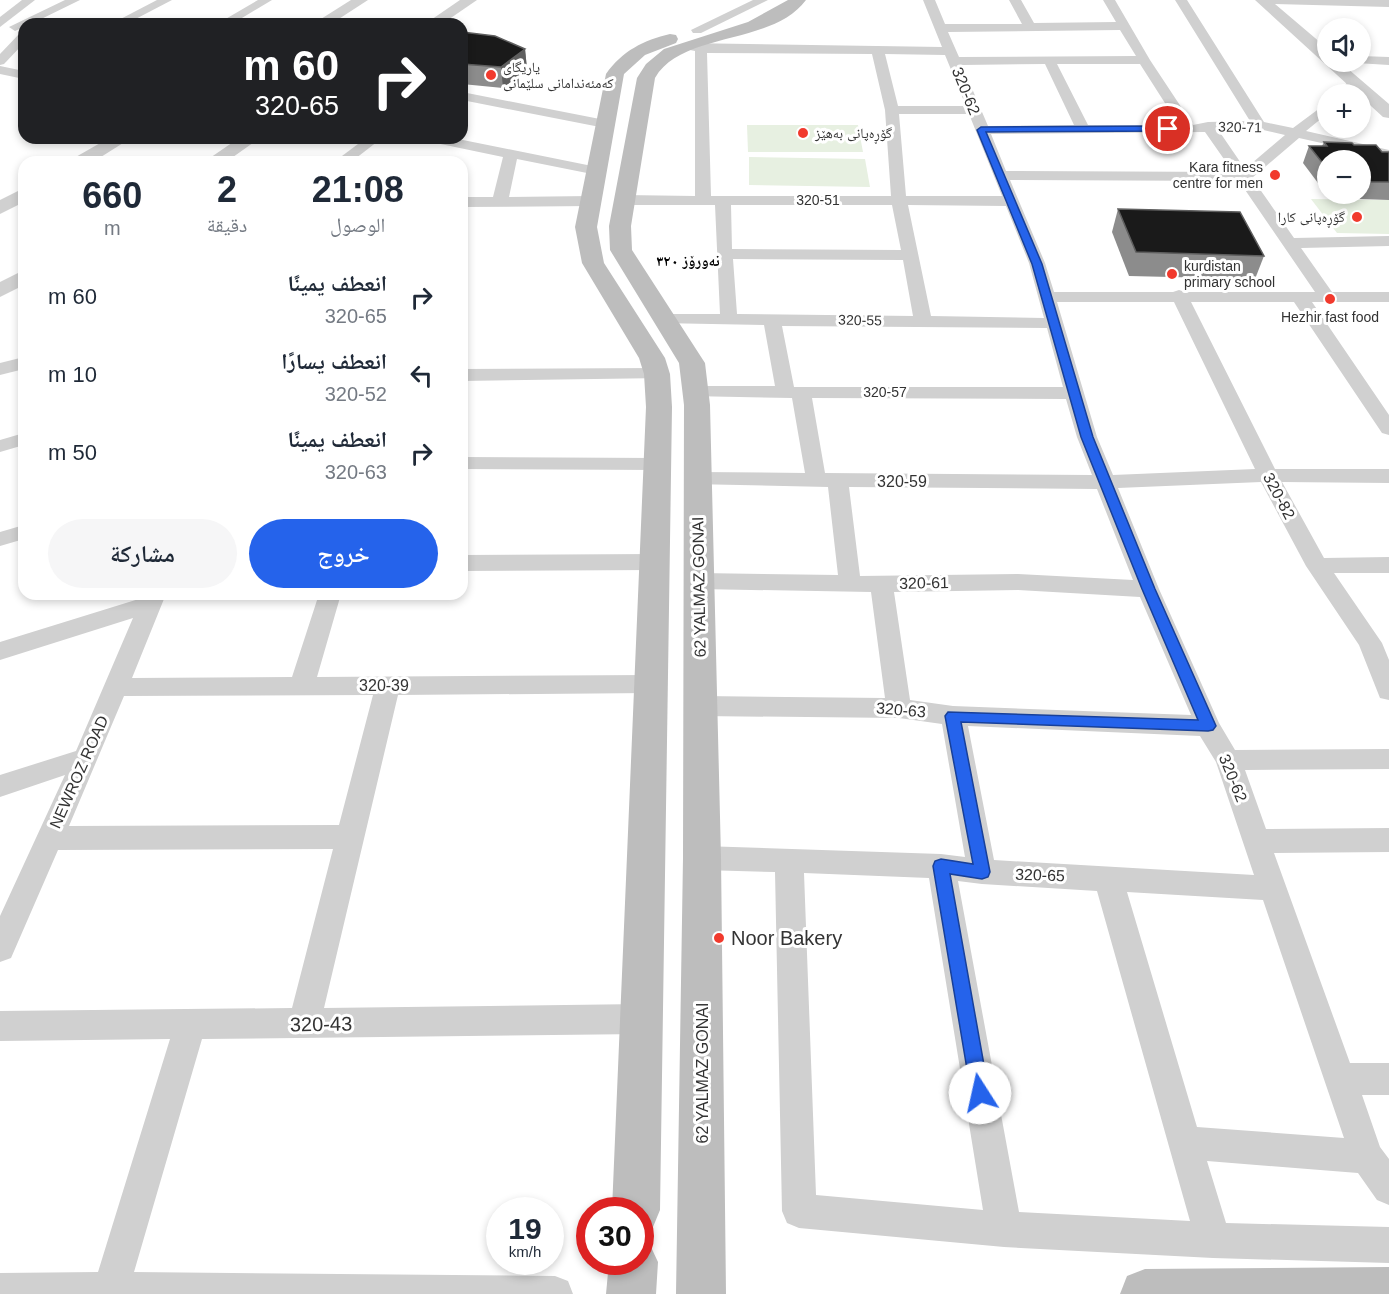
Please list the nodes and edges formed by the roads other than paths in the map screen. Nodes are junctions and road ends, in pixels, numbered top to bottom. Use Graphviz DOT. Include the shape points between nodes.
graph roads {
  1 [pos="29,0"];
  2 [pos="74,0"];
  3 [pos="166,0"];
  4 [pos="266,0"];
  5 [pos="361,0"];
  6 [pos="470,0"];
  7 [pos="762,0"];
  8 [pos="771,0"];
  9 [pos="798,0"];
  10 [pos="929,0"];
  11 [pos="1015,0"];
  12 [pos="1109,0"];
  13 [pos="1181,0"];
  14 [pos="1262,0"];
  15 [pos="1276,0"];
  16 [pos="1284,0"];
  17 [pos="1389,3"];
  18 [pos="43,18"];
  19 [pos="129,18"];
  20 [pos="235,18"];
  21 [pos="330,18"];
  22 [pos="442,18"];
  23 [pos="0,23"];
  24 [pos="1124,26"];
  25 [pos="941,28"];
  26 [pos="1031,28"];
  27 [pos="1317,29"];
  28 [pos="18,30"];
  29 [pos="18,35"];
  30 [pos="696,42"];
  31 [pos="1317,48"];
  32 [pos="878,51"];
  33 [pos="952,56"];
  34 [pos="1049,60"];
  35 [pos="1144,60"];
  36 [pos="1371,60"];
  37 [pos="0,61"];
  38 [pos="1389,61"];
  39 [pos="0,70"];
  40 [pos="1342,72"];
  41 [pos="1369,72"];
  42 [pos="18,74"];
  43 [pos="1374,76"];
  44 [pos="1355,83"];
  45 [pos="468,101"];
  46 [pos="892,110"];
  47 [pos="1389,113"];
  48 [pos="1317,115"];
  49 [pos="977,120"];
  50 [pos="604,124"];
  51 [pos="1259,125"];
  52 [pos="1208,126"];
  53 [pos="1189,129"];
  54 [pos="1083,130"];
  55 [pos="1296,133"];
  56 [pos="112,144"];
  57 [pos="242,144"];
  58 [pos="366,144"];
  59 [pos="463,144"];
  60 [pos="511,153"];
  61 [pos="1389,154"];
  62 [pos="91,156"];
  63 [pos="222,156"];
  64 [pos="350,156"];
  65 [pos="597,171"];
  66 [pos="1000,175"];
  67 [pos="1244,177"];
  68 [pos="18,198"];
  69 [pos="624,200"];
  70 [pos="703,200"];
  71 [pos="723,200"];
  72 [pos="899,200"];
  73 [pos="591,201"];
  74 [pos="1011,201"];
  75 [pos="468,202"];
  76 [pos="500,202"];
  77 [pos="0,208"];
  78 [pos="1389,241"];
  79 [pos="1290,243"];
  80 [pos="724,254"];
  81 [pos="909,255"];
  82 [pos="18,280"];
  83 [pos="646,290"];
  84 [pos="0,291"];
  85 [pos="1179,295"];
  86 [pos="615,297"];
  87 [pos="1047,297"];
  88 [pos="1389,297"];
  89 [pos="1300,298"];
  90 [pos="1328,298"];
  91 [pos="665,318"];
  92 [pos="729,319"];
  93 [pos="772,319"];
  94 [pos="924,321"];
  95 [pos="1054,322"];
  96 [pos="18,364"];
  97 [pos="0,369"];
  98 [pos="657,374"];
  99 [pos="468,375"];
  100 [pos="696,392"];
  101 [pos="793,392"];
  102 [pos="1074,393"];
  103 [pos="1389,429"];
  104 [pos="18,441"];
  105 [pos="0,446"];
  106 [pos="468,463"];
  107 [pos="657,464"];
  108 [pos="1268,475"];
  109 [pos="1389,476"];
  110 [pos="698,479"];
  111 [pos="816,480"];
  112 [pos="838,480"];
  113 [pos="1107,482"];
  114 [pos="18,534"];
  115 [pos="0,539"];
  116 [pos="655,562"];
  117 [pos="468,563"];
  118 [pos="1389,565"];
  119 [pos="1317,566"];
  120 [pos="699,581"];
  121 [pos="850,583"];
  122 [pos="881,584"];
  123 [pos="1148,589"];
  124 [pos="150,600"];
  125 [pos="153,600"];
  126 [pos="328,600"];
  127 [pos="1379,643"];
  128 [pos="0,651"];
  129 [pos="651,684"];
  130 [pos="302,685"];
  131 [pos="388,685"];
  132 [pos="116,687"];
  133 [pos="1389,691"];
  134 [pos="700,706"];
  135 [pos="899,708"];
  136 [pos="953,716"];
  137 [pos="1208,726"];
  138 [pos="86,758"];
  139 [pos="1389,759"];
  140 [pos="1228,760"];
  141 [pos="0,786"];
  142 [pos="350,837"];
  143 [pos="50,838"];
  144 [pos="1389,840"];
  145 [pos="1257,841"];
  146 [pos="702,858"];
  147 [pos="789,861"];
  148 [pos="941,866"];
  149 [pos="982,872"];
  150 [pos="1108,878"];
  151 [pos="1271,888"];
  152 [pos="0,948"];
  153 [pos="642,1020"];
  154 [pos="304,1024"];
  155 [pos="190,1025"];
  156 [pos="0,1026"];
  157 [pos="1339,1079"];
  158 [pos="1389,1079"];
  159 [pos="1186,1143"];
  160 [pos="1367,1157"];
  161 [pos="1389,1188"];
  162 [pos="636,1197"];
  163 [pos="1004,1229"];
  164 [pos="1213,1240"];
  165 [pos="1389,1245"];
  166 [pos="632,1275"];
  167 [pos="111,1290"];
  168 [pos="0,1291"];
  169 [pos="1389,1292"];
  170 [pos="555,1294"];
  171 [pos="631,1294"];
  172 [pos="701,1294"];
  173 [pos="1145,1294"];
  1 -- 23 [label="street"];
  2 -- 18 [label="street"];
  3 -- 19 [label="street"];
  4 -- 20 [label="street"];
  5 -- 21 [label="street"];
  6 -- 22 [label="street"];
  7 -- 30 [label="street"];
  8 -- 30 [label="main road, 62 YALMAZ GONAI"];
  9 -- 30 [label="main road, 62 YALMAZ GONAI" via="782,12 728,35"];
  10 -- 25 [label="street, 320-62"];
  11 -- 26 [label="street"];
  12 -- 24 [label="street"];
  13 -- 51 [label="street"];
  14 -- 31 [label="street"];
  15 -- 16 [label="street"];
  16 -- 17 [label="street"];
  16 -- 27 [label="street"];
  23 -- 28 [label="street"];
  24 -- 26 [label="street"];
  24 -- 35 [label="street"];
  25 -- 26 [label="street"];
  25 -- 33 [label="street, 320-62"];
  29 -- 37 [label="street"];
  30 -- 32 [label="street"];
  30 -- 50 [label="main road, 62 YALMAZ GONAI" via="647,46 628,58 615,74"];
  30 -- 69 [label="main road, 62 YALMAZ GONAI" via="661,57 646,78"];
  30 -- 70 [label="street"];
  32 -- 33 [label="street"];
  32 -- 46 [label="street"];
  33 -- 34 [label="street"];
  33 -- 49 [label="street, 320-62"];
  34 -- 35 [label="street"];
  34 -- 54 [label="street"];
  35 -- 53 [label="street"];
  36 -- 38 [label="street"];
  39 -- 42 [label="street"];
  40 -- 44 [label="street"];
  41 -- 43 [label="street"];
  44 -- 47 [label="street"];
  45 -- 50 [label="street"];
  46 -- 49 [label="street, 320-71"];
  46 -- 72 [label="street"];
  48 -- 55 [label="street"];
  49 -- 54 [label="street, 320-71"];
  49 -- 66 [label="street, 320-62"];
  50 -- 65 [label="main road, 62 YALMAZ GONAI"];
  51 -- 52 [label="street, 320-71"];
  51 -- 55 [label="street, 320-71"];
  52 -- 53 [label="street, 320-71"];
  52 -- 67 [label="street"];
  53 -- 54 [label="street, 320-71"];
  55 -- 61 [label="street, 320-71"];
  55 -- 67 [label="street"];
  56 -- 62 [label="street"];
  57 -- 63 [label="street"];
  58 -- 64 [label="street"];
  59 -- 60 [label="street"];
  60 -- 65 [label="street"];
  60 -- 76 [label="street"];
  65 -- 73 [label="main road, 62 YALMAZ GONAI"];
  66 -- 67 [label="street"];
  66 -- 74 [label="street, 320-62"];
  67 -- 79 [label="street"];
  68 -- 77 [label="street"];
  69 -- 70 [label="street, 320-51"];
  69 -- 83 [label="main road, 62 YALMAZ GONAI" via="621,250"];
  70 -- 71 [label="street, 320-51"];
  71 -- 72 [label="street, 320-51"];
  71 -- 80 [label="street"];
  72 -- 74 [label="street, 320-51"];
  72 -- 81 [label="street"];
  73 -- 76 [label="street"];
  73 -- 86 [label="main road, 62 YALMAZ GONAI" via="586,227 593,263"];
  74 -- 87 [label="street, 320-62"];
  75 -- 76 [label="street"];
  78 -- 79 [label="street"];
  79 -- 90 [label="street"];
  80 -- 81 [label="street"];
  80 -- 92 [label="street"];
  81 -- 94 [label="street"];
  82 -- 84 [label="street"];
  83 -- 86 [label="main road"];
  83 -- 91 [label="main road, 62 YALMAZ GONAI"];
  85 -- 87 [label="street"];
  85 -- 89 [label="street"];
  85 -- 108 [label="street, 320-82"];
  86 -- 98 [label="main road, 62 YALMAZ GONAI" via="652,358"];
  87 -- 95 [label="street, 320-62"];
  88 -- 90 [label="street"];
  89 -- 90 [label="street"];
  89 -- 103 [label="street"];
  91 -- 92 [label="street, 320-55"];
  91 -- 100 [label="main road, 62 YALMAZ GONAI" via="692,363"];
  92 -- 93 [label="street, 320-55"];
  93 -- 94 [label="street, 320-55"];
  93 -- 101 [label="street"];
  94 -- 95 [label="street, 320-55"];
  95 -- 102 [label="street, 320-62"];
  96 -- 97 [label="street"];
  98 -- 99 [label="street"];
  98 -- 107 [label="main road, 62 YALMAZ GONAI"];
  100 -- 101 [label="street, 320-57"];
  100 -- 110 [label="main road, 62 YALMAZ GONAI"];
  101 -- 102 [label="street, 320-57"];
  101 -- 111 [label="street"];
  102 -- 113 [label="street, 320-62" via="1087,437"];
  104 -- 105 [label="street"];
  106 -- 107 [label="street"];
  107 -- 116 [label="main road, 62 YALMAZ GONAI"];
  108 -- 109 [label="street, 320-59"];
  108 -- 113 [label="street, 320-59"];
  108 -- 119 [label="street, 320-82"];
  110 -- 111 [label="street, 320-59"];
  110 -- 120 [label="main road, 62 YALMAZ GONAI"];
  111 -- 112 [label="street, 320-59"];
  112 -- 113 [label="street, 320-59"];
  112 -- 121 [label="street"];
  113 -- 123 [label="street, 320-62"];
  114 -- 115 [label="street"];
  116 -- 117 [label="street"];
  116 -- 129 [label="main road, 62 YALMAZ GONAI"];
  118 -- 119 [label="street"];
  119 -- 127 [label="street, 320-82"];
  120 -- 121 [label="street, 320-61"];
  120 -- 134 [label="main road, 62 YALMAZ GONAI"];
  121 -- 122 [label="street, 320-61"];
  122 -- 123 [label="street, 320-61" via="1018,582"];
  122 -- 135 [label="street"];
  123 -- 137 [label="street, 320-62"];
  124 -- 128 [label="street"];
  125 -- 132 [label="street, NEWROZ ROAD"];
  126 -- 130 [label="street"];
  127 -- 133 [label="street, 320-82"];
  129 -- 131 [label="street, 320-39"];
  129 -- 153 [label="main road, 62 YALMAZ GONAI"];
  130 -- 131 [label="street, 320-39"];
  130 -- 132 [label="street, 320-39"];
  131 -- 142 [label="street"];
  132 -- 138 [label="street, NEWROZ ROAD"];
  134 -- 135 [label="street, 320-63"];
  134 -- 146 [label="main road, 62 YALMAZ GONAI"];
  135 -- 136 [label="street, 320-63"];
  136 -- 137 [label="street, 320-63"];
  136 -- 149 [label="street"];
  137 -- 140 [label="street, 320-62"];
  138 -- 141 [label="street"];
  138 -- 143 [label="street, NEWROZ ROAD"];
  139 -- 140 [label="street"];
  140 -- 145 [label="street, 320-62"];
  142 -- 143 [label="street"];
  142 -- 154 [label="street"];
  143 -- 152 [label="street, NEWROZ ROAD"];
  144 -- 145 [label="street"];
  145 -- 151 [label="street, 320-62"];
  146 -- 147 [label="street, 320-65"];
  146 -- 172 [label="main road, 62 YALMAZ GONAI"];
  147 -- 148 [label="street, 320-65"];
  147 -- 163 [label="street" via="799,1211"];
  148 -- 149 [label="street, 320-65"];
  148 -- 163 [label="street"];
  149 -- 150 [label="street, 320-65"];
  150 -- 151 [label="street, 320-65"];
  150 -- 159 [label="street"];
  151 -- 157 [label="street, 320-62"];
  153 -- 154 [label="street, 320-43"];
  153 -- 162 [label="main road, 62 YALMAZ GONAI"];
  154 -- 155 [label="street, 320-43"];
  155 -- 156 [label="street, 320-43"];
  155 -- 167 [label="street"];
  157 -- 158 [label="street"];
  157 -- 160 [label="street, 320-62"];
  159 -- 160 [label="street"];
  159 -- 164 [label="street"];
  160 -- 161 [label="street, 320-62"];
  163 -- 164 [label="street"];
  164 -- 165 [label="street"];
  166 -- 171 [label="main road"];
  167 -- 168 [label="street"];
  167 -- 170 [label="street"];
  169 -- 173 [label="main road"];
}
